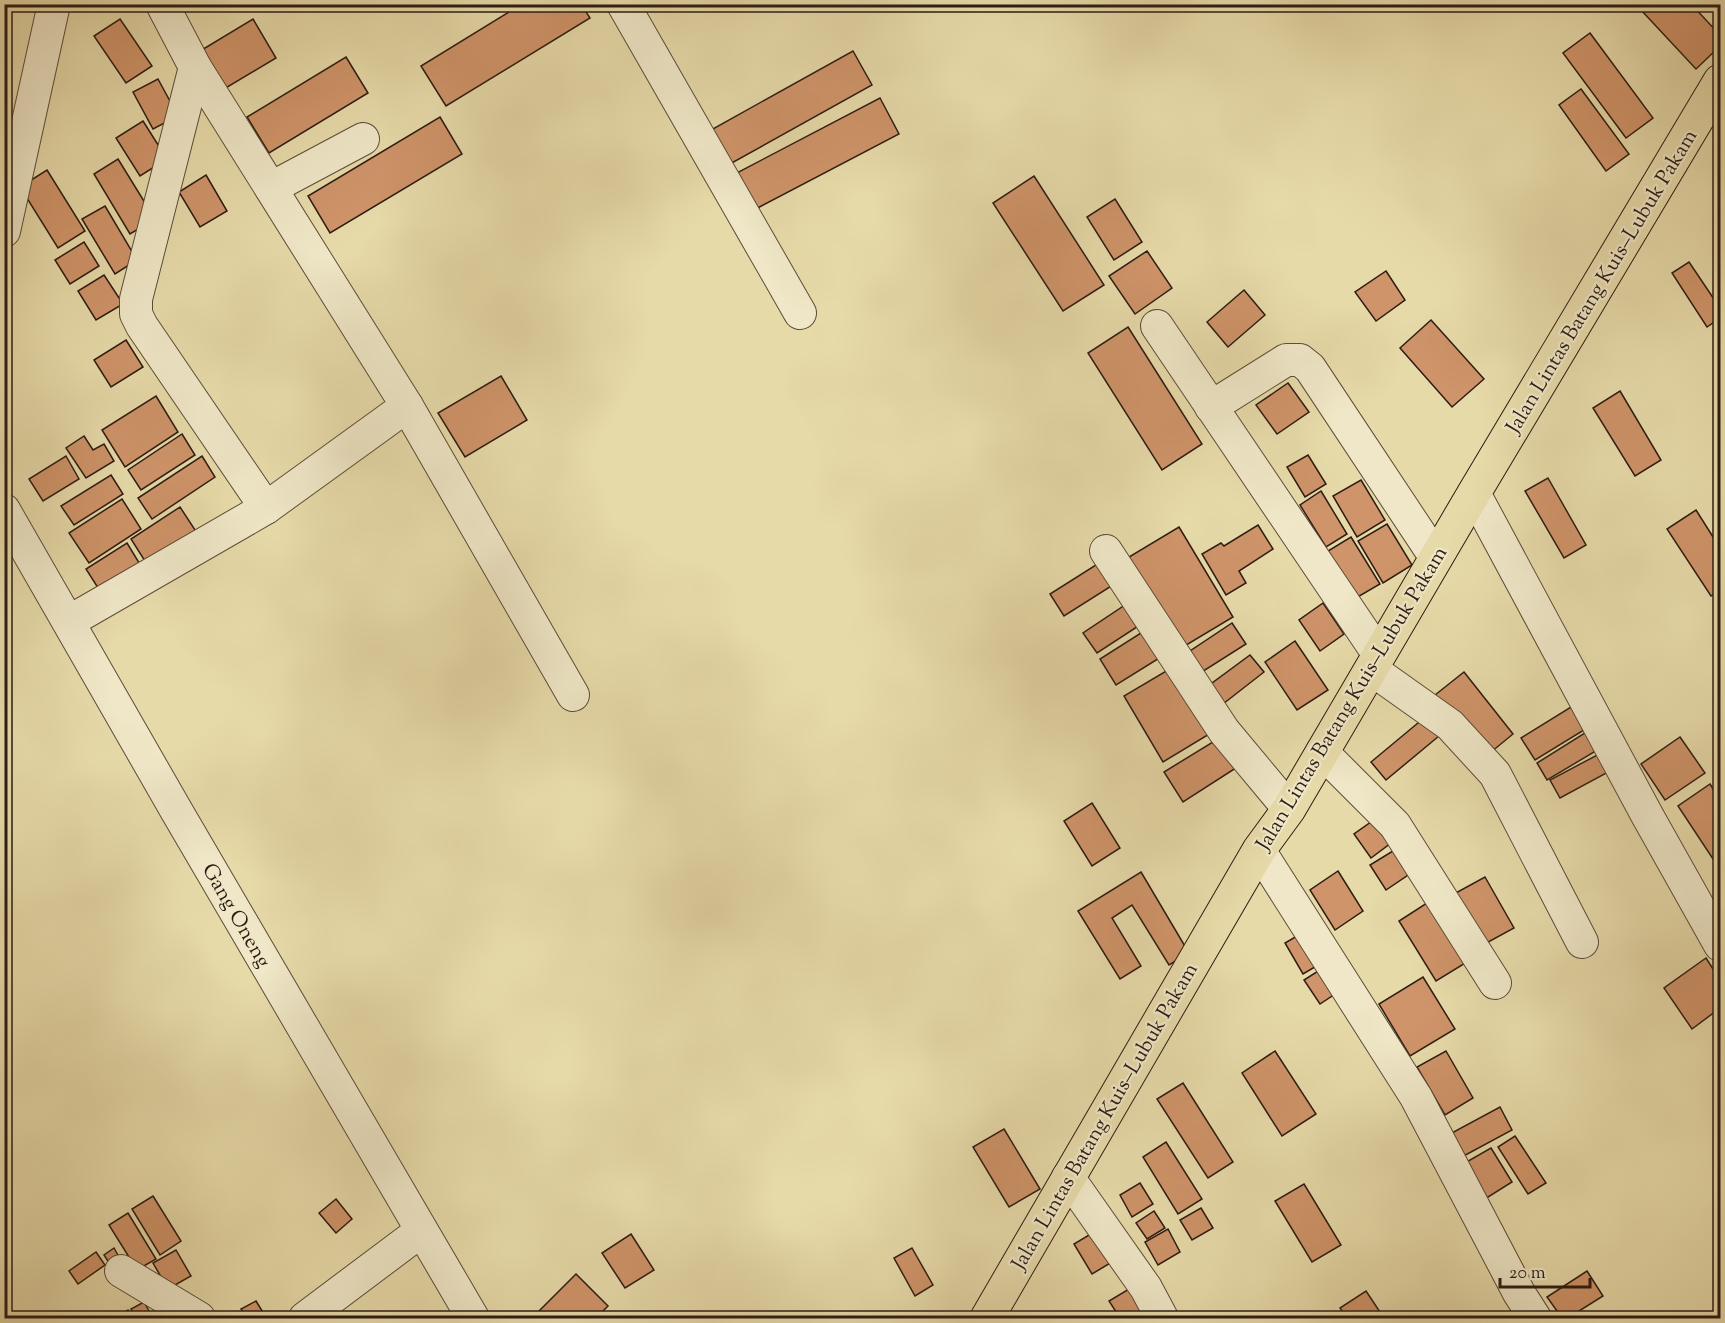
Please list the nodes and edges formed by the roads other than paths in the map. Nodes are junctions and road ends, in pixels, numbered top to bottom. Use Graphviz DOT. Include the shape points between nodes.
graph roads {
  1 [pos="54,4"];
  2 [pos="162,4"];
  3 [pos="623,4"];
  4 [pos="195,67"];
  5 [pos="1720,81"];
  6 [pos="363,139"];
  7 [pos="271,188"];
  8 [pos="4,231"];
  9 [pos="800,313"];
  10 [pos="1157,326"];
  11 [pos="407,406"];
  12 [pos="1212,407"];
  13 [pos="1474,493"];
  14 [pos="266,508"];
  15 [pos="4,510"];
  16 [pos="1106,551"];
  17 [pos="1436,558"];
  18 [pos="70,621"];
  19 [pos="1375,662"];
  20 [pos="573,695"];
  21 [pos="1322,752"];
  22 [pos="1289,808"];
  23 [pos="1259,850"];
  24 [pos="1582,942"];
  25 [pos="1720,945"];
  26 [pos="1495,983"];
  27 [pos="1068,1177"];
  28 [pos="422,1231"];
  29 [pos="121,1271"];
  30 [pos="199,1318"];
  31 [pos="305,1318"];
  32 [pos="473,1318"];
  33 [pos="987,1318"];
  34 [pos="1162,1318"];
  35 [pos="1535,1318"];
  1 -- 8 [label="street"];
  2 -- 4 [label="street"];
  3 -- 9 [label="street"];
  4 -- 7 [label="street"];
  4 -- 14 [label="street" via="136,299 136,314"];
  5 -- 13 [label="highway, Jalan Lintas Batang Kuis–Lubuk Pakam"];
  6 -- 7 [label="street"];
  7 -- 11 [label="street"];
  10 -- 12 [label="street"];
  11 -- 14 [label="street"];
  11 -- 20 [label="street"];
  12 -- 17 [label="street" via="1286,360 1300,360 1310,368"];
  12 -- 19 [label="street"];
  13 -- 17 [label="highway, Jalan Lintas Batang Kuis–Lubuk Pakam"];
  13 -- 25 [label="street"];
  14 -- 18 [label="street"];
  15 -- 18 [label="street, Gang Oneng"];
  16 -- 22 [label="street" via="1224,731"];
  17 -- 19 [label="highway, Jalan Lintas Batang Kuis–Lubuk Pakam"];
  18 -- 28 [label="street, Gang Oneng"];
  19 -- 21 [label="highway, Jalan Lintas Batang Kuis–Lubuk Pakam"];
  19 -- 24 [label="street" via="1450,725 1496,774"];
  21 -- 22 [label="highway, Jalan Lintas Batang Kuis–Lubuk Pakam"];
  21 -- 26 [label="street" via="1395,825"];
  22 -- 23 [label="highway, Jalan Lintas Batang Kuis–Lubuk Pakam"];
  23 -- 27 [label="highway, Jalan Lintas Batang Kuis–Lubuk Pakam"];
  23 -- 35 [label="street" via="1416,1097"];
  27 -- 33 [label="highway, Jalan Lintas Batang Kuis–Lubuk Pakam"];
  27 -- 34 [label="street" via="1146,1288"];
  28 -- 31 [label="street"];
  28 -- 32 [label="street, Gang Oneng"];
  29 -- 30 [label="street"];
}
